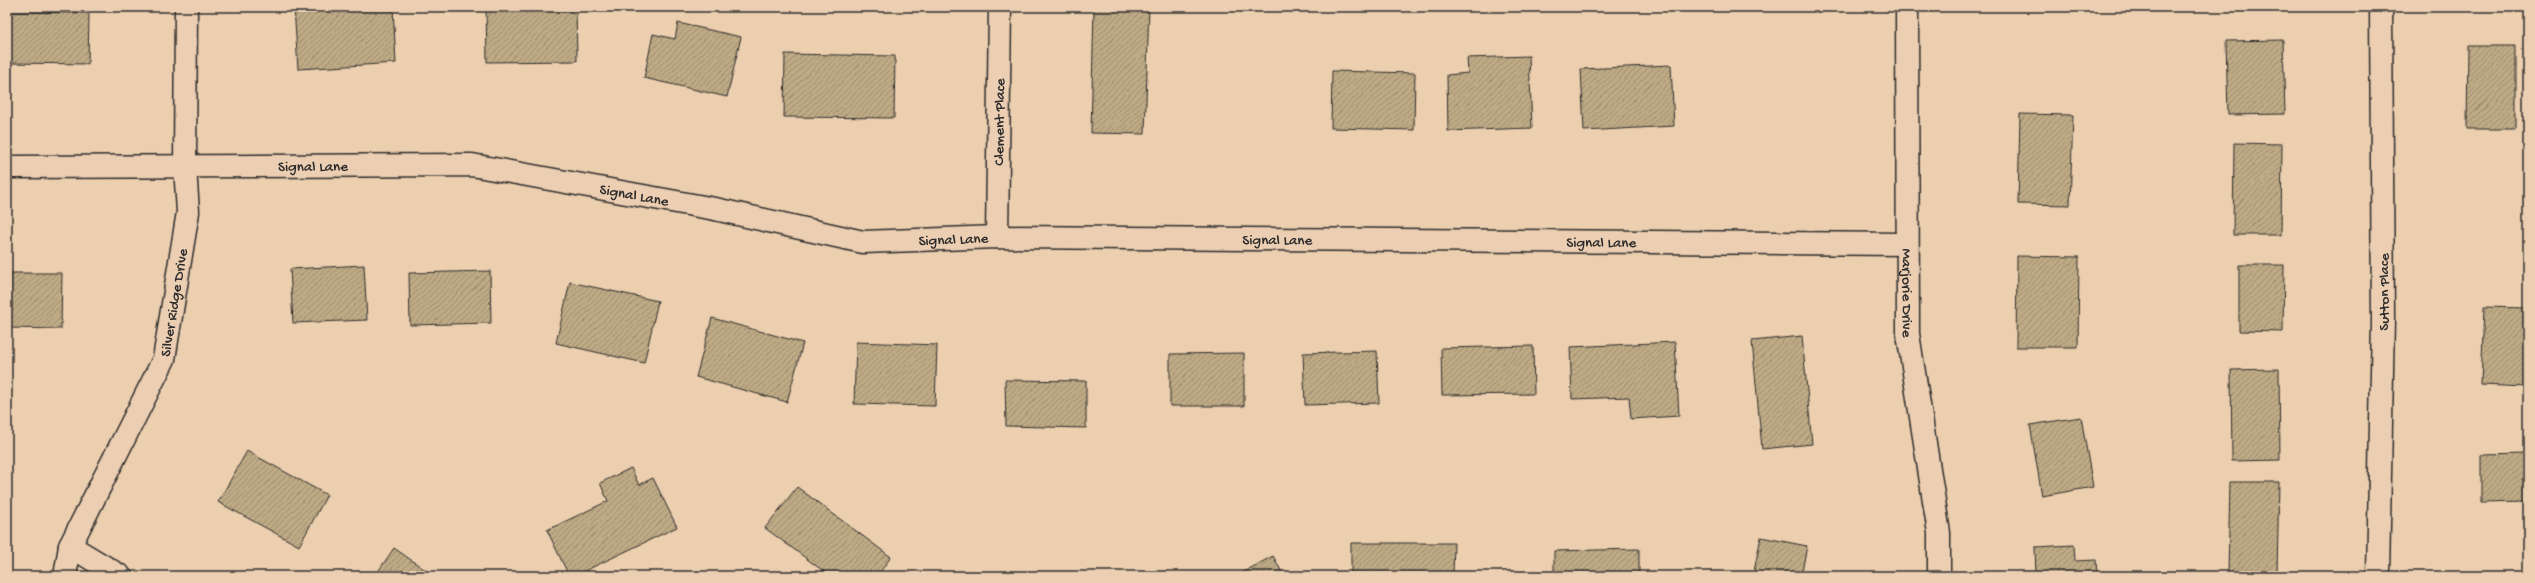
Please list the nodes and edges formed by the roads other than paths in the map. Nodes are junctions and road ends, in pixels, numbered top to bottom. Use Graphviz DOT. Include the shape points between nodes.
graph roads {
  1 [pos="186,7"];
  2 [pos="1000,7"];
  3 [pos="1906,7"];
  4 [pos="2381,7"];
  5 [pos="7,167"];
  6 [pos="185,167"];
  7 [pos="997,237"];
  8 [pos="1906,244"];
  9 [pos="70,546"];
  10 [pos="65,576"];
  11 [pos="120,576"];
  12 [pos="1939,576"];
  13 [pos="2378,576"];
  1 -- 6 [label="street, Silver Ridge Drive"];
  2 -- 7 [label="street, Clement Place"];
  3 -- 8 [label="street, Marjorie Drive"];
  4 -- 13 [label="street, Sutton Place" via="2383,320"];
  5 -- 6 [label="street, Signal Lane"];
  6 -- 7 [label="street, Signal Lane" via="472,165 715,209 863,242"];
  6 -- 9 [label="street, Silver Ridge Drive" via="188,212 164,359"];
  7 -- 8 [label="street, Signal Lane"];
  8 -- 12 [label="street, Marjorie Drive" via="1908,334 1939,533"];
  9 -- 10 [label="street, Silver Ridge Drive"];
  9 -- 11 [label="street"];
}
